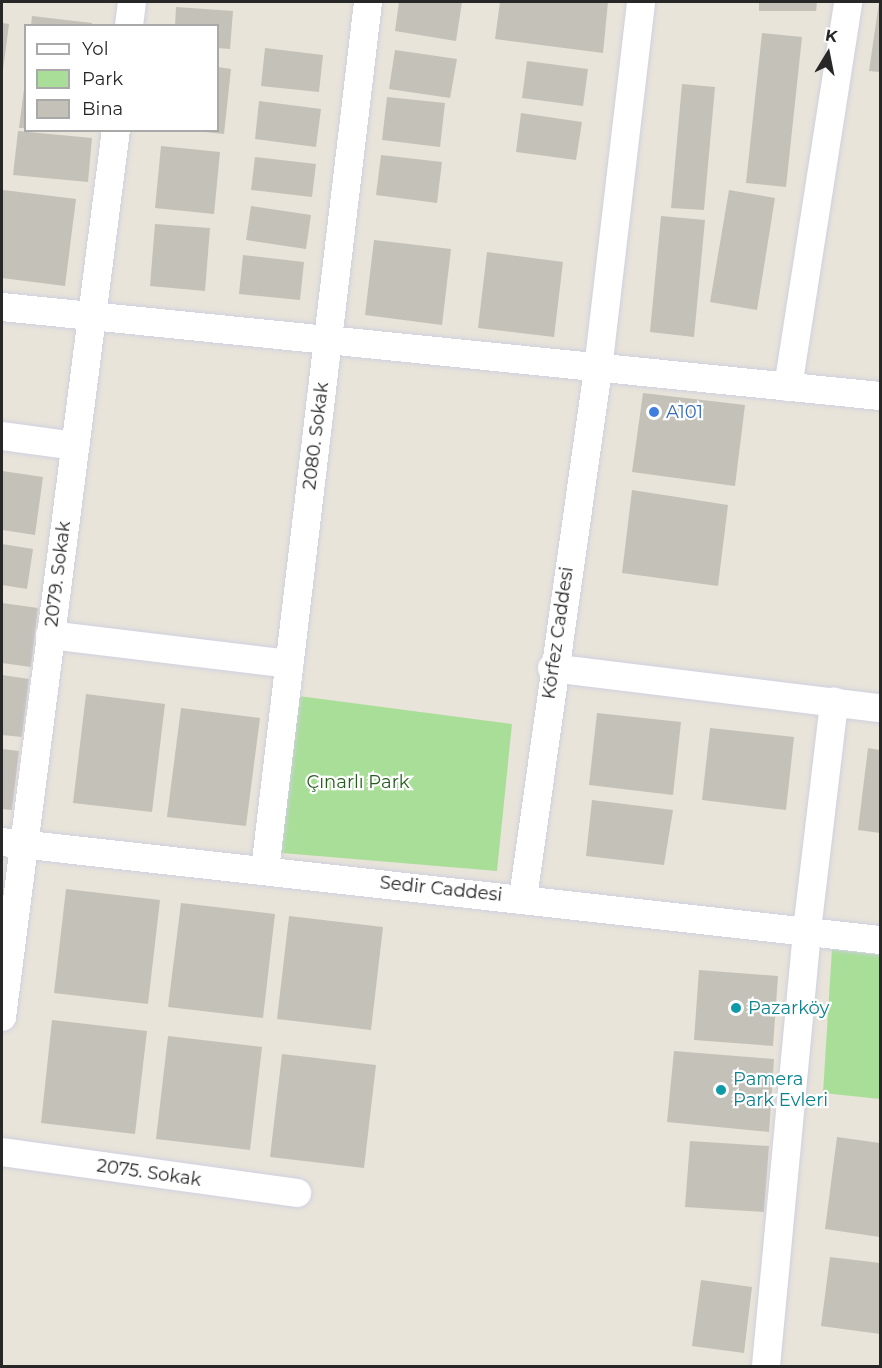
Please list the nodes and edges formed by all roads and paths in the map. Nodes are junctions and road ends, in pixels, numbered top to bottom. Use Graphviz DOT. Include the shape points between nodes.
graph roads {
  1 [pos="132,2"];
  2 [pos="368,2"];
  3 [pos="641,2"];
  4 [pos="848,2"];
  5 [pos="129,24"];
  6 [pos="116,132"];
  7 [pos="2,307"];
  8 [pos="92,316"];
  9 [pos="327,339"];
  10 [pos="598,369"];
  11 [pos="788,387"];
  12 [pos="880,396"];
  13 [pos="2,436"];
  14 [pos="75,446"];
  15 [pos="50,635"];
  16 [pos="289,664"];
  17 [pos="552,668"];
  18 [pos="834,702"];
  19 [pos="880,708"];
  20 [pos="13,843"];
  21 [pos="265,870"];
  22 [pos="523,898"];
  23 [pos="807,930"];
  24 [pos="880,940"];
  25 [pos="2,1017"];
  26 [pos="2,1152"];
  27 [pos="297,1193"];
  28 [pos="766,1366"];
  1 -- 5 [label="street"];
  2 -- 9 [label="street, 2080. Sokak"];
  3 -- 10 [label="street, Körfez Caddesi"];
  4 -- 11 [label="street"];
  6 -- 8 [label="street, 2079. Sokak"];
  7 -- 8 [label="street"];
  8 -- 9 [label="street"];
  8 -- 14 [label="street, 2079. Sokak"];
  9 -- 10 [label="street"];
  9 -- 16 [label="street, 2080. Sokak"];
  10 -- 11 [label="street"];
  10 -- 17 [label="street, Körfez Caddesi"];
  11 -- 12 [label="street"];
  13 -- 14 [label="street"];
  14 -- 15 [label="street, 2079. Sokak"];
  15 -- 16 [label="street"];
  15 -- 20 [label="street, 2079. Sokak"];
  16 -- 21 [label="street, 2080. Sokak"];
  17 -- 18 [label="street"];
  17 -- 22 [label="street, Körfez Caddesi"];
  18 -- 19 [label="street"];
  18 -- 23 [label="street"];
  20 -- 21 [label="street, Sedir Caddesi"];
  20 -- 25 [label="street, 2079. Sokak"];
  21 -- 22 [label="street, Sedir Caddesi"];
  22 -- 23 [label="street, Sedir Caddesi"];
  23 -- 24 [label="street, Sedir Caddesi"];
  23 -- 28 [label="street"];
  26 -- 27 [label="street, 2075. Sokak"];
}
